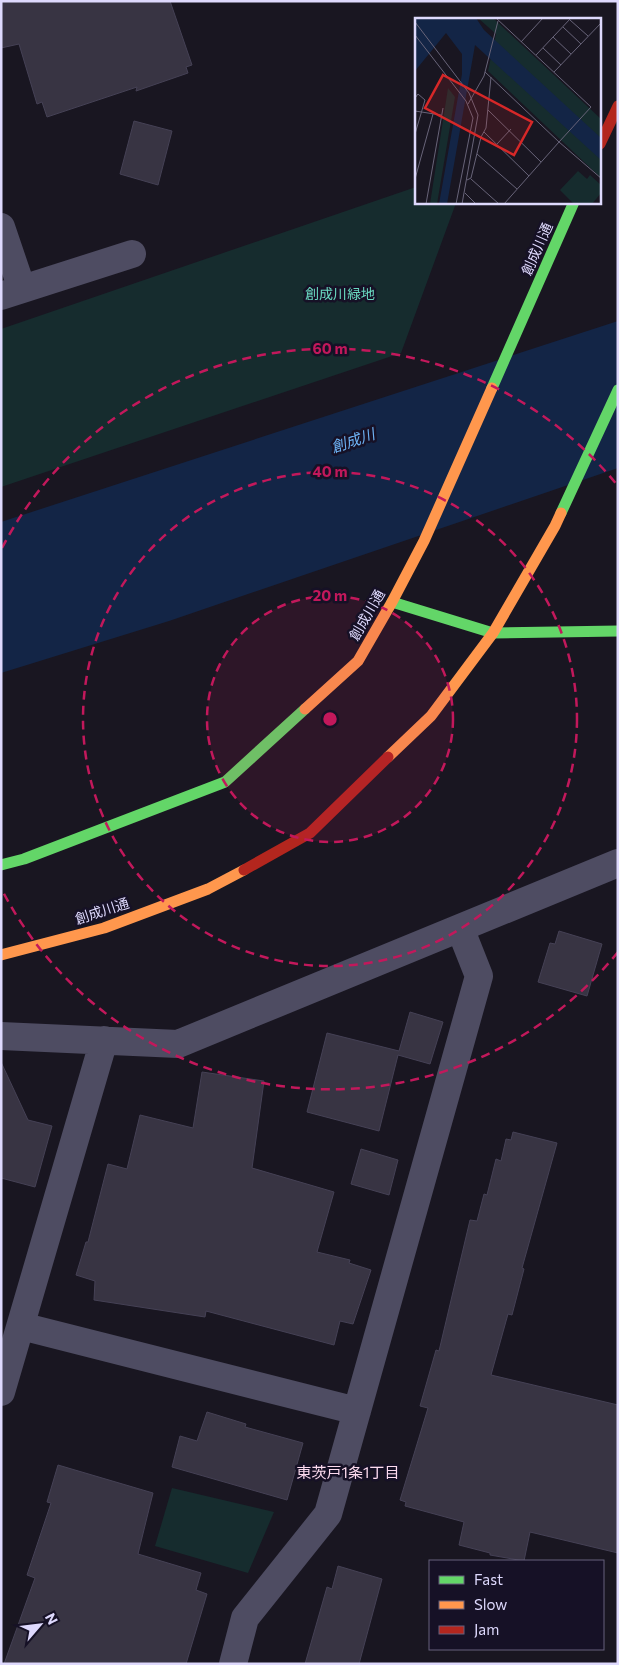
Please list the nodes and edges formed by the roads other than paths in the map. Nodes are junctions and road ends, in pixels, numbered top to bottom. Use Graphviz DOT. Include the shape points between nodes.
graph roads {
  1 [pos="618,106"];
  2 [pos="602,140"];
  3 [pos="573,204"];
  4 [pos="1,227"];
  5 [pos="132,254"];
  6 [pos="12,292"];
  7 [pos="618,390"];
  8 [pos="392,602"];
  9 [pos="493,632"];
  10 [pos="618,632"];
  11 [pos="618,863"];
  12 [pos="1,865"];
  13 [pos="460,928"];
  14 [pos="1,955"];
  15 [pos="1,1036"];
  16 [pos="104,1040"];
  17 [pos="21,1326"];
  18 [pos="1,1392"];
  19 [pos="357,1411"];
  20 [pos="233,1664"];
  1 -- 2 [label="main road"];
  3 -- 8 [label="main road, 創成川通" via="424,541"];
  4 -- 6 [label="street"];
  5 -- 6 [label="street"];
  7 -- 9 [label="main road, 創成川通" via="555,526"];
  8 -- 9 [label="main road"];
  8 -- 12 [label="main road, 創成川通" via="358,661 225,782"];
  9 -- 10 [label="main road"];
  9 -- 14 [label="main road, 創成川通" via="431,716 310,833 208,889 104,928"];
  11 -- 13 [label="street"];
  13 -- 16 [label="street" via="178,1044"];
  13 -- 19 [label="street" via="479,976"];
  15 -- 16 [label="street"];
  16 -- 17 [label="street"];
  17 -- 18 [label="street"];
  17 -- 19 [label="street"];
  19 -- 20 [label="street" via="328,1514 245,1618"];
}
